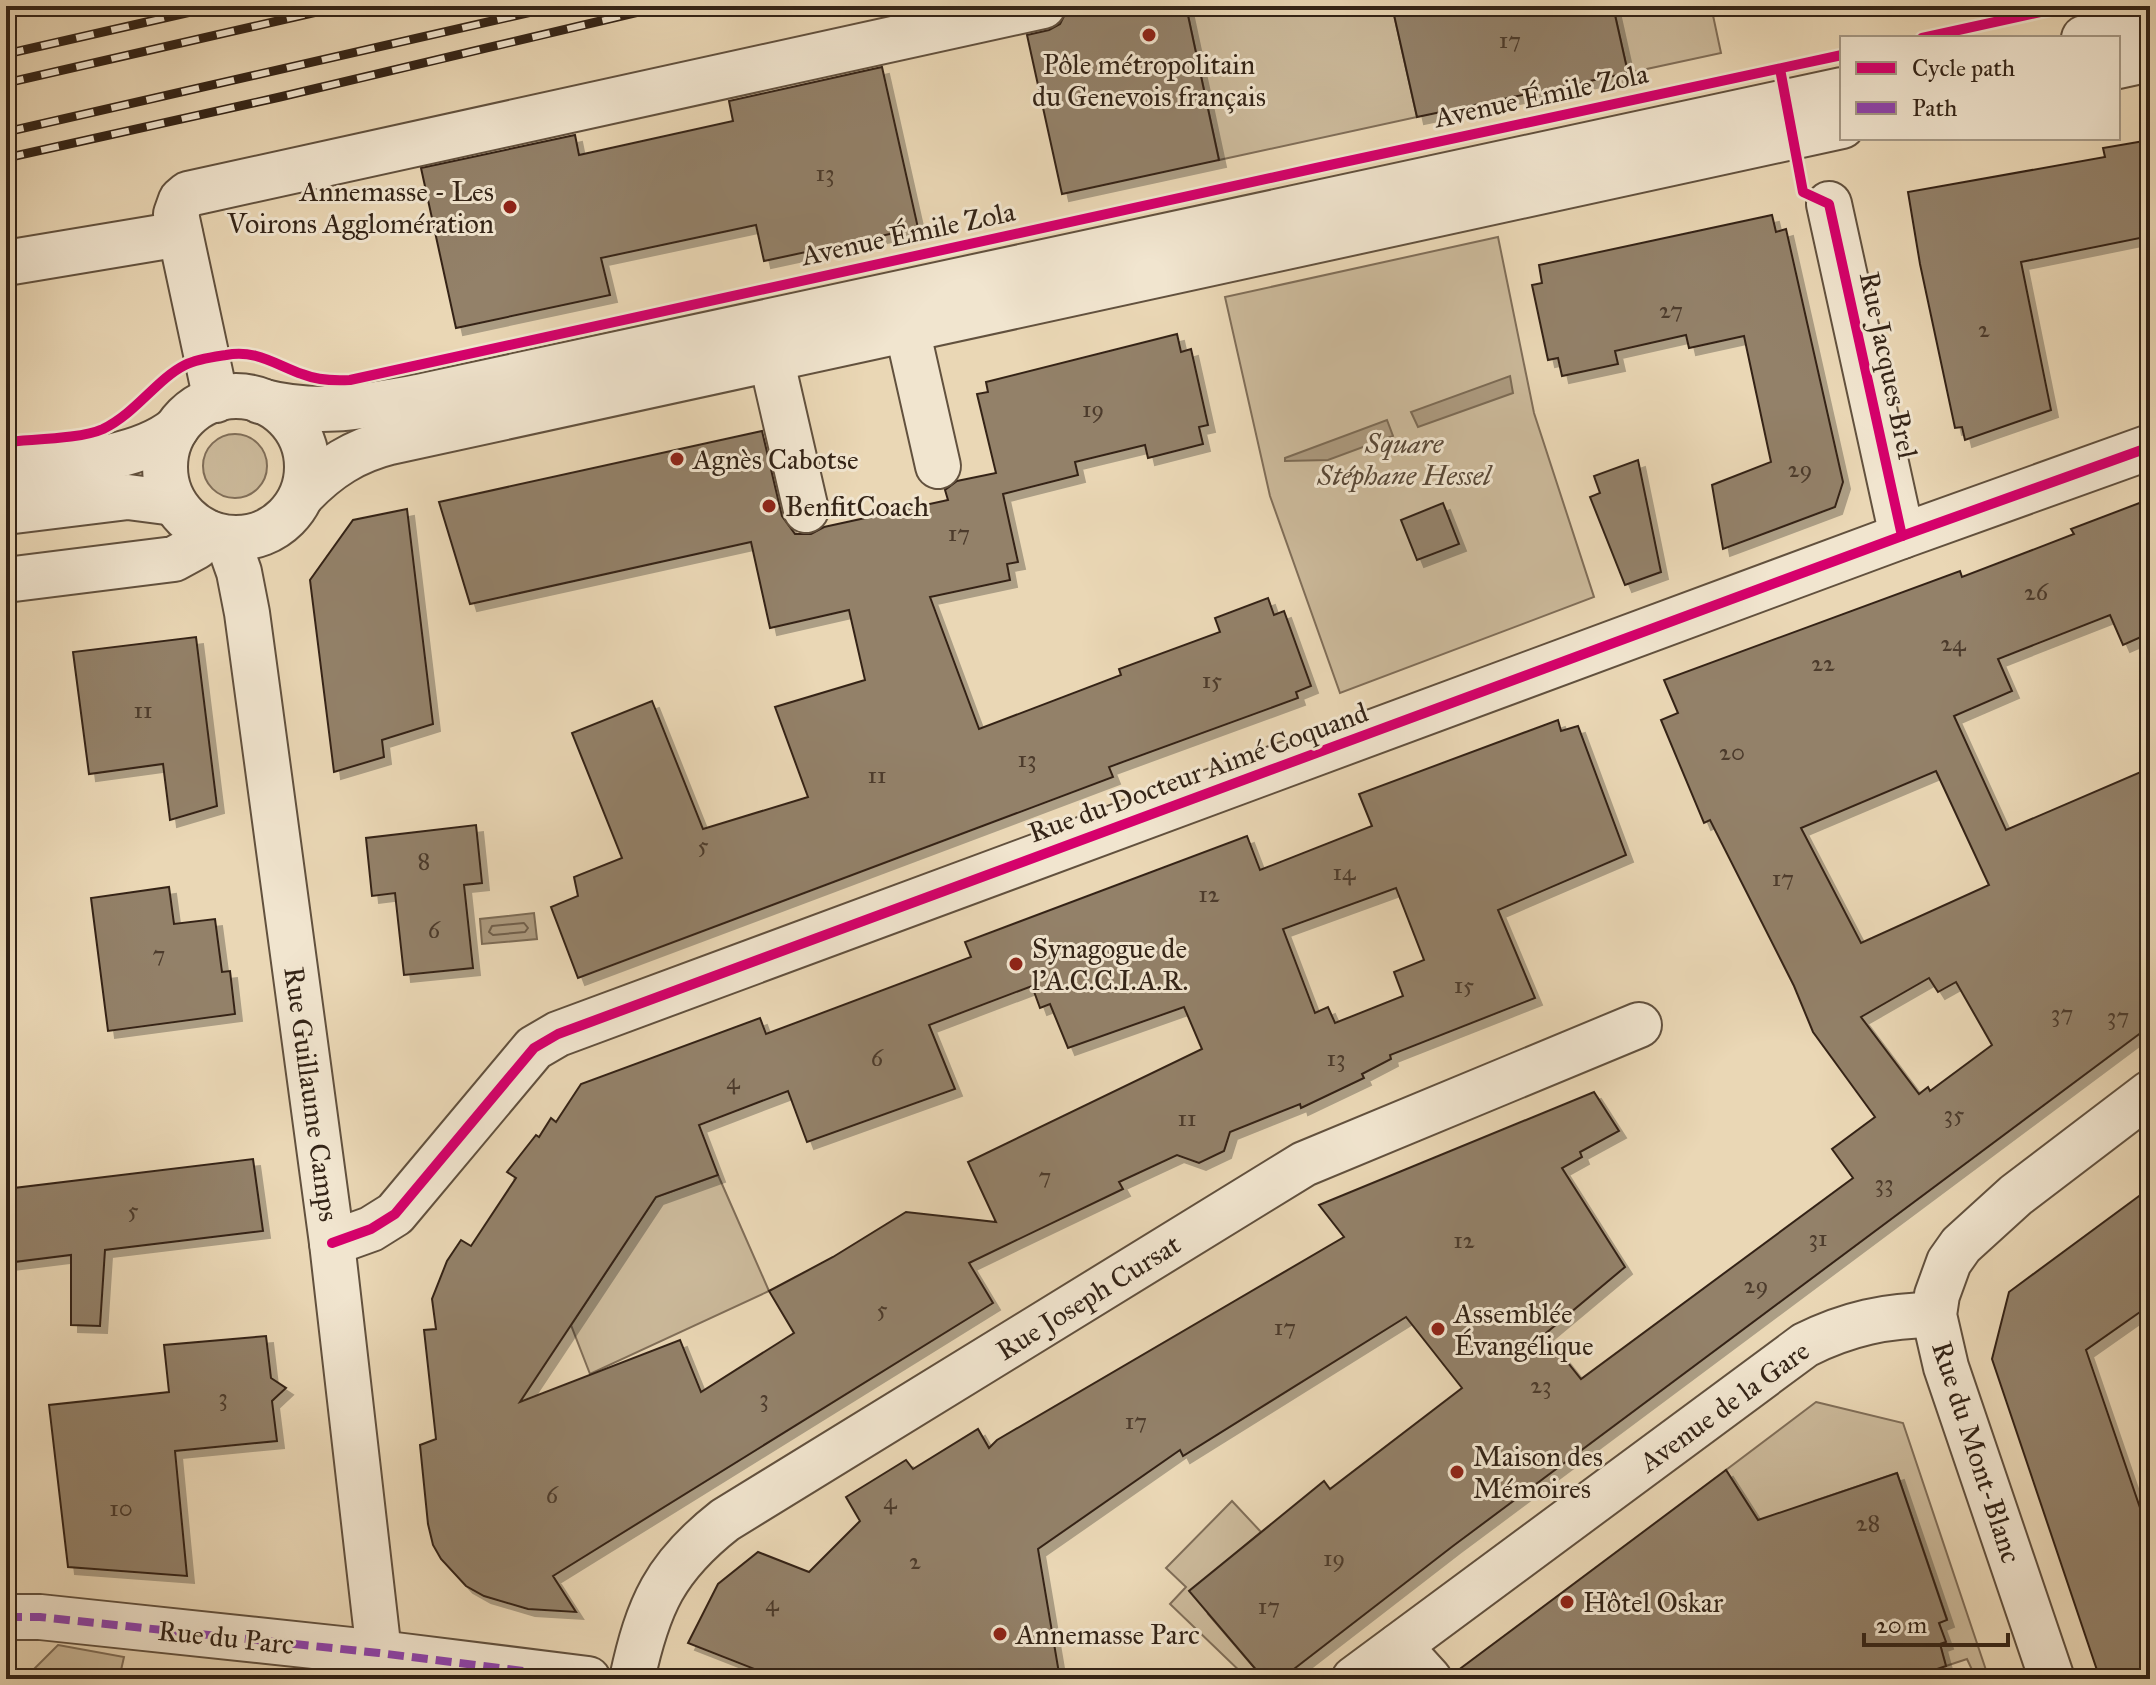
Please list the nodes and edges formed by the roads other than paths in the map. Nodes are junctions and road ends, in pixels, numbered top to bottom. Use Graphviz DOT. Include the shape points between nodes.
graph roads {
  1 [pos="1043,6"];
  2 [pos="2150,24"];
  3 [pos="2093,36"];
  4 [pos="2150,59"];
  5 [pos="2120,66"];
  6 [pos="1840,90"];
  7 [pos="1840,126"];
  8 [pos="1829,204"];
  9 [pos="180,234"];
  10 [pos="6,263"];
  11 [pos="907,329"];
  12 [pos="771,358"];
  13 [pos="216,400"];
  14 [pos="260,401"];
  15 [pos="176,429"];
  16 [pos="2150,447"];
  17 [pos="938,466"];
  18 [pos="6,471"];
  19 [pos="303,494"];
  20 [pos="174,503"];
  21 [pos="806,510"];
  22 [pos="6,512"];
  23 [pos="218,535"];
  24 [pos="1902,536"];
  25 [pos="6,580"];
  26 [pos="1639,1025"];
  27 [pos="2150,1093"];
  28 [pos="332,1243"];
  29 [pos="1934,1315"];
  30 [pos="6,1617"];
  31 [pos="1399,1646"];
  32 [pos="379,1653"];
  33 [pos="588,1679"];
  34 [pos="632,1679"];
  35 [pos="1354,1679"];
  36 [pos="1429,1679"];
  37 [pos="2052,1679"];
  1 -- 9 [label="street" via="199,190 177,207"];
  2 -- 3 [label="street"];
  4 -- 5 [label="street"];
  6 -- 14 [label="street, Avenue Émile Zola" via="418,397 331,411"];
  7 -- 11 [label="street"];
  8 -- 24 [label="street, Rue Jacques Brel"];
  9 -- 10 [label="street"];
  9 -- 13 [label="street"];
  11 -- 12 [label="street"];
  11 -- 17 [label="street"];
  12 -- 19 [label="street" via="368,447 335,465"];
  12 -- 21 [label="street"];
  13 -- 14 [label="street"];
  13 -- 15 [label="street" via="198,408"];
  14 -- 19 [label="street" via="283,414 303,443"];
  15 -- 18 [label="street" via="131,452"];
  15 -- 20 [label="street" via="165,469"];
  16 -- 24 [label="street, Rue du Docteur Aimé Coquand"];
  19 -- 23 [label="street" via="277,526 258,535"];
  20 -- 22 [label="street" via="128,497"];
  20 -- 23 [label="street" via="189,521"];
  23 -- 25 [label="street" via="174,559"];
  23 -- 28 [label="street, Rue Guillaume Camps" via="239,572 247,613"];
  24 -- 28 [label="street, Rue du Docteur Aimé Coquand" via="558,1034 534,1048 395,1214"];
  26 -- 34 [label="street, Rue Joseph Cursat" via="1304,1164 725,1520 671,1572"];
  27 -- 29 [label="street" via="2016,1195 1961,1245 1942,1278"];
  28 -- 32 [label="street, Rue Guillaume Camps"];
  29 -- 31 [label="street, Avenue de la Gare" via="1866,1321 1805,1345"];
  29 -- 37 [label="street, Rue du Mont-Blanc" via="1946,1367"];
  30 -- 32 [label="street, Rue du Parc"];
  31 -- 35 [label="street, Avenue de la Gare"];
  31 -- 36 [label="street"];
  32 -- 33 [label="street, Rue du Parc"];
}
